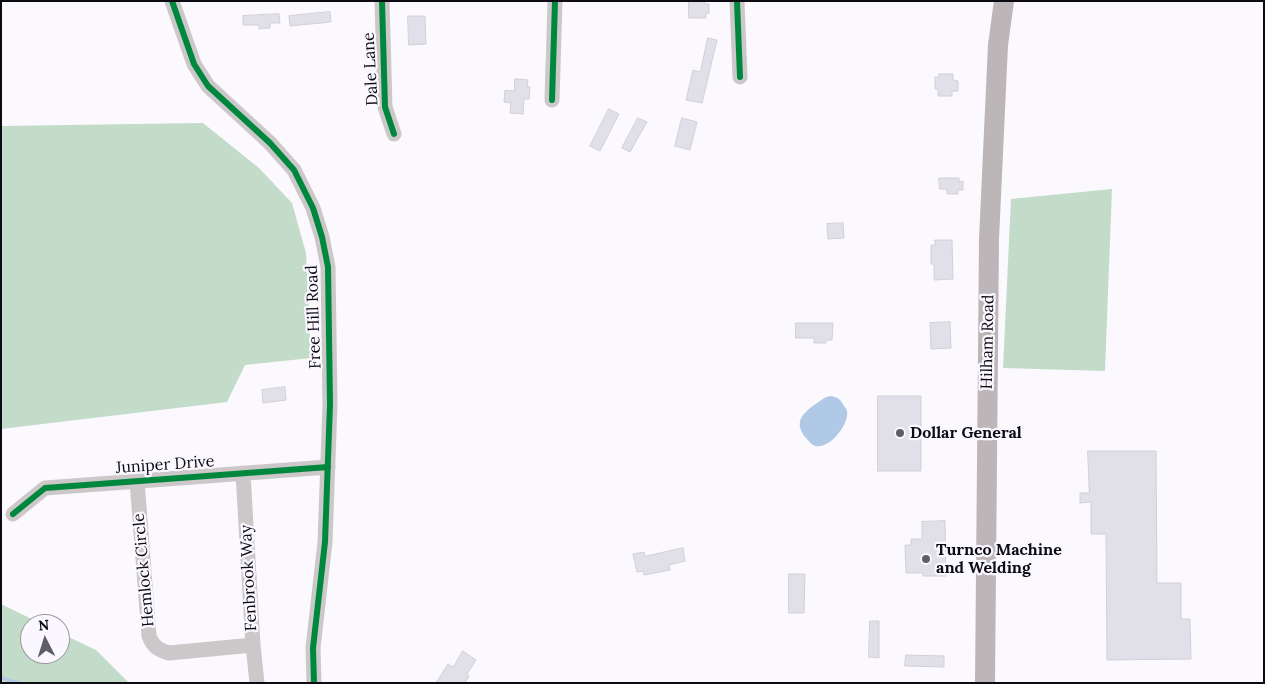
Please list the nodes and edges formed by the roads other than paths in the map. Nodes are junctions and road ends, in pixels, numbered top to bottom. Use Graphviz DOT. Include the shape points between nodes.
graph roads {
  1 [pos="172,1"];
  2 [pos="382,1"];
  3 [pos="555,1"];
  4 [pos="737,1"];
  5 [pos="1004,1"];
  6 [pos="740,77"];
  7 [pos="552,100"];
  8 [pos="394,134"];
  9 [pos="328,467"];
  10 [pos="243,473"];
  11 [pos="137,481"];
  12 [pos="12,514"];
  13 [pos="253,645"];
  14 [pos="257,683"];
  15 [pos="314,683"];
  16 [pos="985,683"];
  1 -- 9 [label="street, Free Hill Road" via="194,64 208,86 270,143 294,170 313,208 328,267"];
  2 -- 8 [label="street, Dale Lane" via="385,107"];
  3 -- 7 [label="street"];
  4 -- 6 [label="street"];
  5 -- 16 [label="main road, Hilham Road" via="998,44 989,239"];
  9 -- 10 [label="street, Juniper Drive"];
  9 -- 15 [label="street, Free Hill Road" via="325,542 313,648"];
  10 -- 11 [label="street, Juniper Drive"];
  10 -- 13 [label="street, Fenbrook Way"];
  11 -- 12 [label="street, Juniper Drive" via="45,488"];
  11 -- 13 [label="street, Hemlock Circle" via="152,644 169,653"];
  13 -- 14 [label="street, Fenbrook Way"];
}
